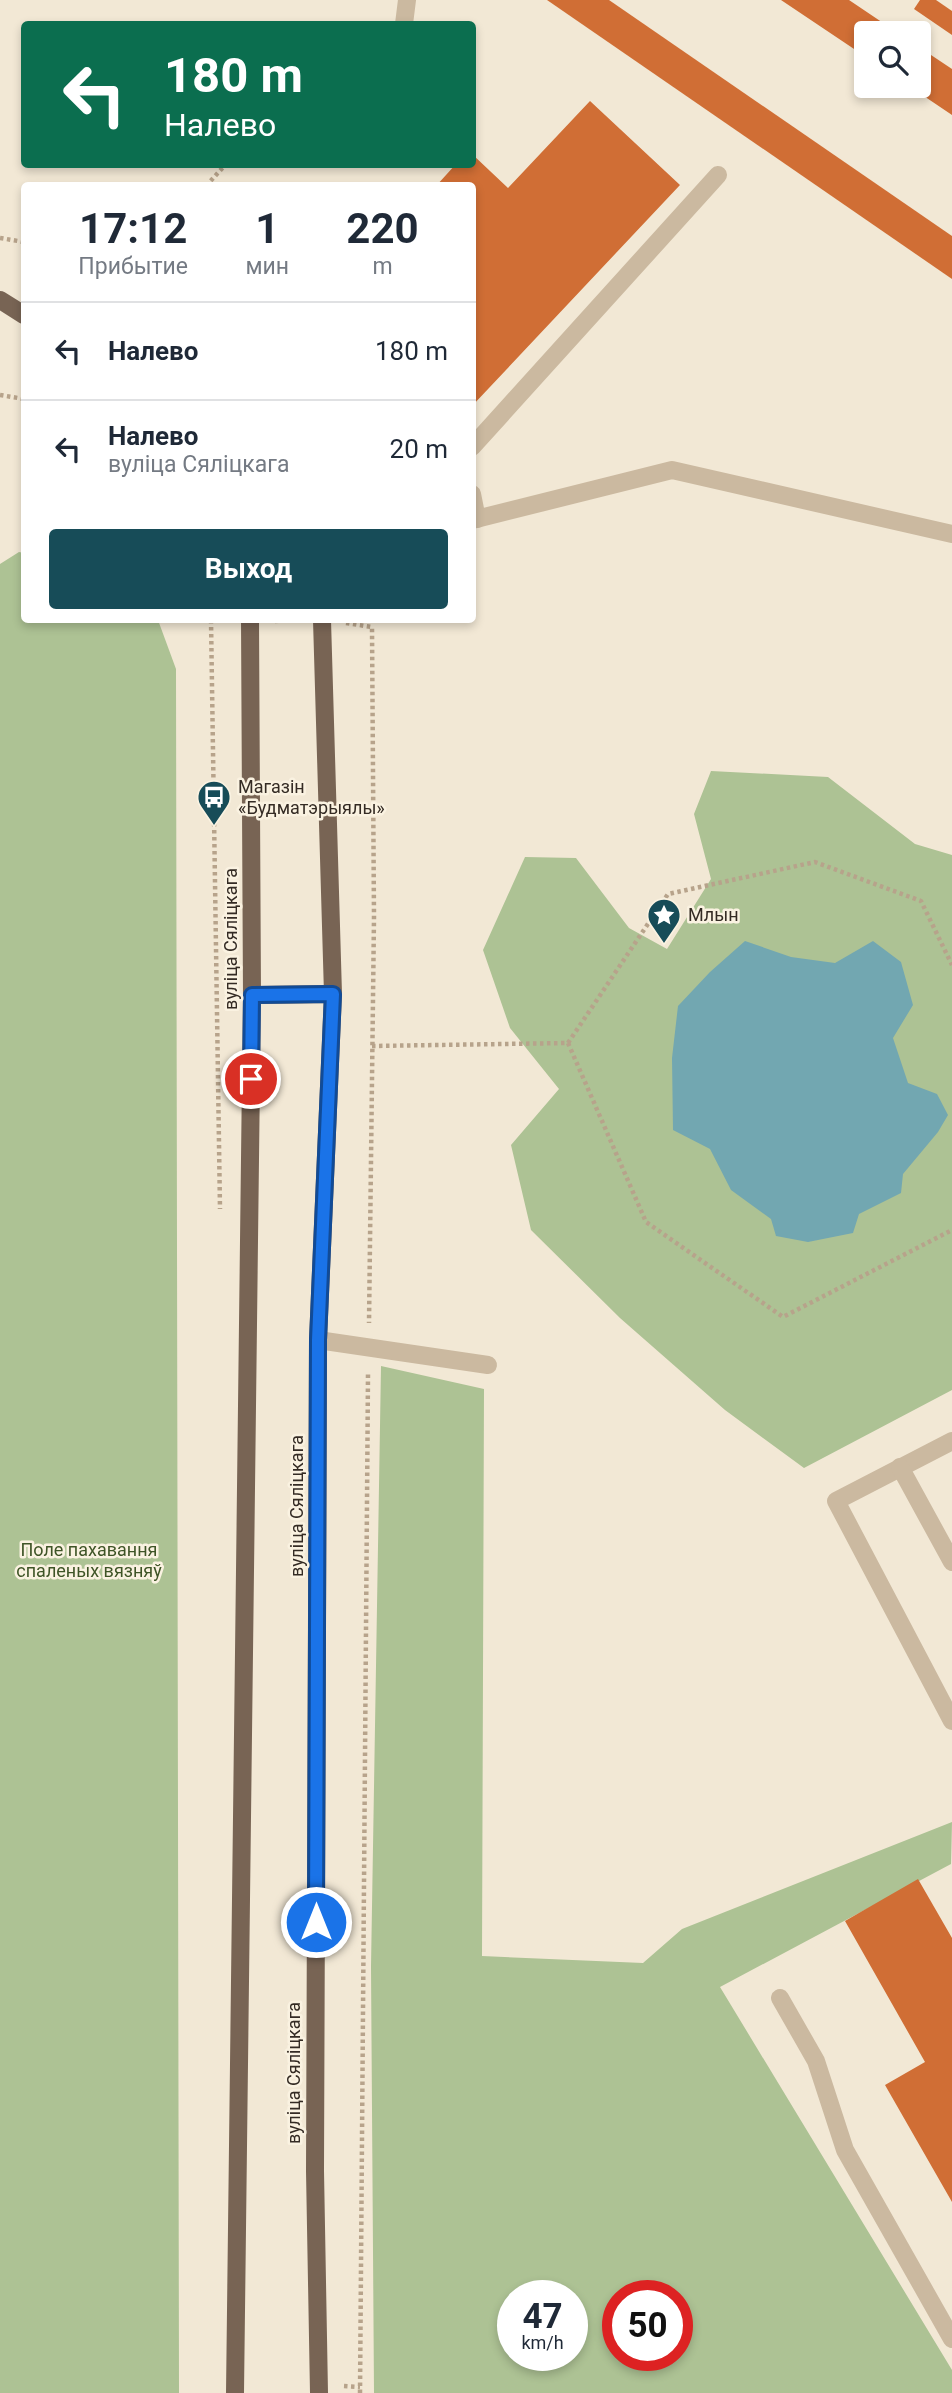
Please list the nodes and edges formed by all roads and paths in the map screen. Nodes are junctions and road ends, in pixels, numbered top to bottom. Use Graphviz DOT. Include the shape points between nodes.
graph roads {
  1 [pos="407,0"];
  2 [pos="404,21"];
  3 [pos="222,168"];
  4 [pos="718,175"];
  5 [pos="210,182"];
  6 [pos="0,238"];
  7 [pos="21,242"];
  8 [pos="0,299"];
  9 [pos="21,302"];
  10 [pos="21,313"];
  11 [pos="0,395"];
  12 [pos="21,398"];
  13 [pos="476,443"];
  14 [pos="476,520"];
  15 [pos="952,534"];
  16 [pos="211,623"];
  17 [pos="250,623"];
  18 [pos="322,623"];
  19 [pos="372,627"];
  20 [pos="952,965"];
  21 [pos="333,994"];
  22 [pos="252,995"];
  23 [pos="568,1044"];
  24 [pos="372,1046"];
  25 [pos="220,1216"];
  26 [pos="952,1230"];
  27 [pos="318,1340"];
  28 [pos="369,1347"];
  29 [pos="488,1365"];
  30 [pos="952,1441"];
  31 [pos="900,1467"];
  32 [pos="952,1562"];
  33 [pos="952,1721"];
  34 [pos="780,1998"];
  35 [pos="952,2339"];
  36 [pos="235,2393"];
  37 [pos="319,2393"];
  38 [pos="360,2393"];
  1 -- 2 [label="lane"];
  3 -- 5 [label="path"];
  4 -- 13 [label="lane"];
  6 -- 7 [label="path"];
  8 -- 9 [label="main road"];
  8 -- 10 [label="main road"];
  11 -- 12 [label="path"];
  14 -- 15 [label="lane" via="672,470"];
  16 -- 25 [label="path"];
  17 -- 22 [label="main road, вуліца Сяліцкага"];
  18 -- 21 [label="main road, вуліца Сяліцкага"];
  19 -- 24 [label="path"];
  20 -- 23 [label="path" via="921,901 815,862 668,894"];
  21 -- 22 [label="main road"];
  21 -- 27 [label="main road, вуліца Сяліцкага"];
  22 -- 36 [label="main road, вуліца Сяліцкага"];
  23 -- 24 [label="path"];
  23 -- 26 [label="path" via="646,1222 783,1317"];
  24 -- 28 [label="path"];
  27 -- 28 [label="lane"];
  27 -- 37 [label="main road, вуліца Сяліцкага" via="315,2171"];
  28 -- 29 [label="lane"];
  28 -- 38 [label="path"];
  30 -- 31 [label="lane"];
  31 -- 32 [label="lane"];
  31 -- 33 [label="lane" via="836,1501"];
  34 -- 35 [label="lane" via="816,2061 845,2150"];
}
